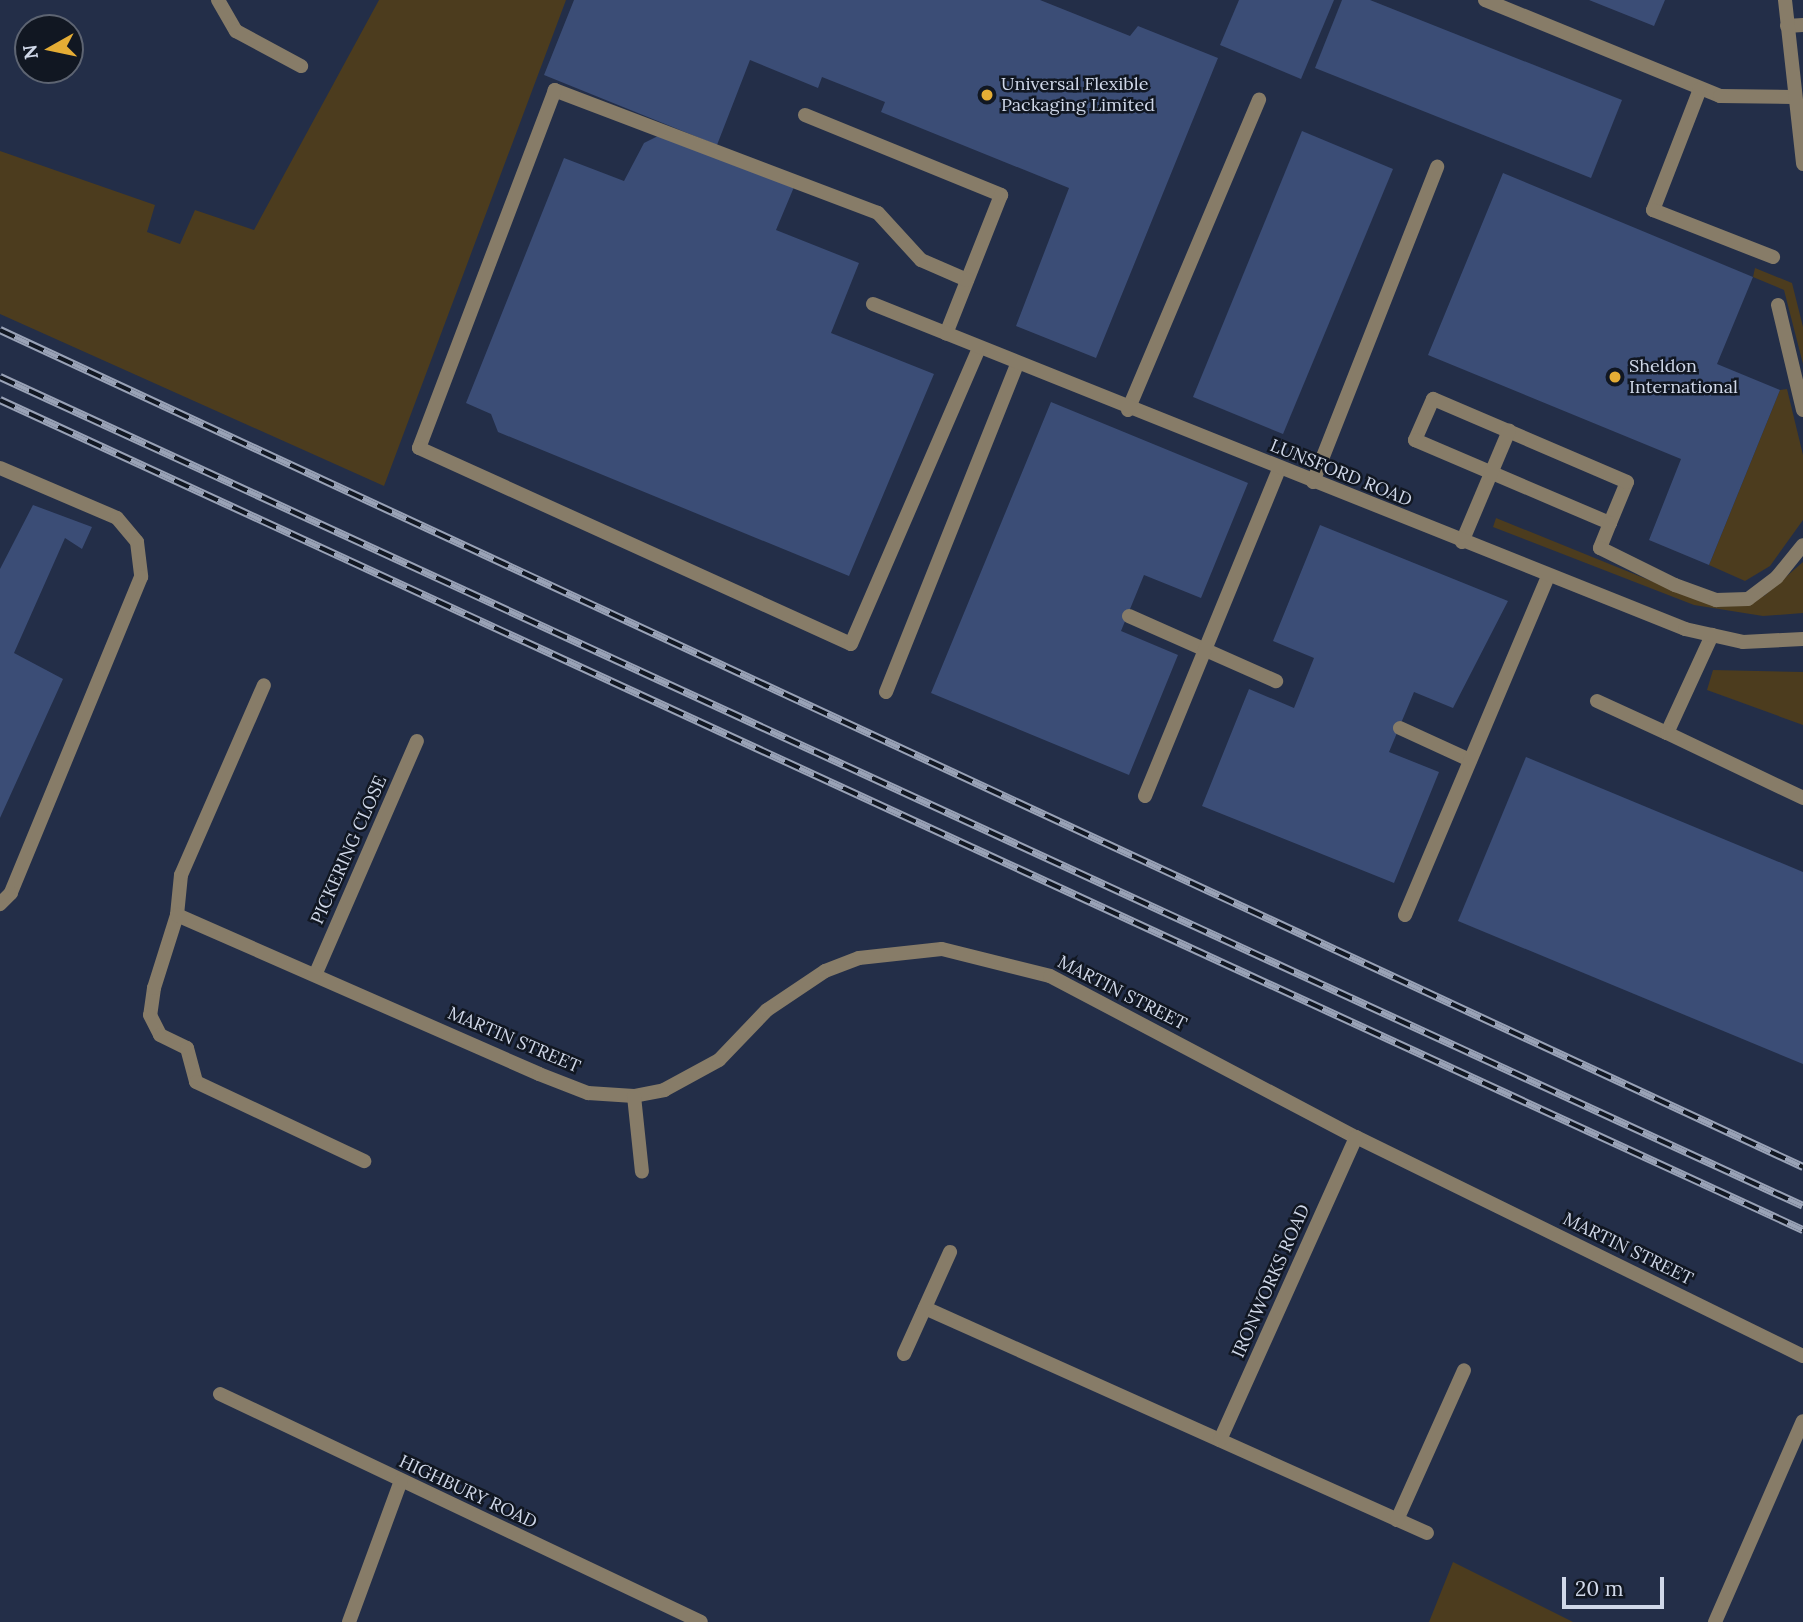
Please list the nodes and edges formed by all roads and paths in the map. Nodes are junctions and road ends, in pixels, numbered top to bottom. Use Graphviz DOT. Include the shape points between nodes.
graph roads {
  1 [pos="218,0"];
  2 [pos="1485,0"];
  3 [pos="1785,0"];
  4 [pos="1803,25"];
  5 [pos="1787,26"];
  6 [pos="301,66"];
  7 [pos="1700,89"];
  8 [pos="1793,97"];
  9 [pos="1259,100"];
  10 [pos="805,115"];
  11 [pos="1803,164"];
  12 [pos="1437,167"];
  13 [pos="1773,257"];
  14 [pos="967,280"];
  15 [pos="873,304"];
  16 [pos="1778,305"];
  17 [pos="946,334"];
  18 [pos="979,348"];
  19 [pos="1017,364"];
  20 [pos="1128,410"];
  21 [pos="1803,410"];
  22 [pos="1509,431"];
  23 [pos="0,468"];
  24 [pos="1279,469"];
  25 [pos="1492,473"];
  26 [pos="1314,482"];
  27 [pos="1610,523"];
  28 [pos="1462,542"];
  29 [pos="1803,545"];
  30 [pos="1548,576"];
  31 [pos="1129,616"];
  32 [pos="1713,635"];
  33 [pos="1803,639"];
  34 [pos="1202,649"];
  35 [pos="1276,681"];
  36 [pos="264,685"];
  37 [pos="886,692"];
  38 [pos="1597,701"];
  39 [pos="1400,728"];
  40 [pos="1667,733"];
  41 [pos="417,741"];
  42 [pos="1470,760"];
  43 [pos="1144,796"];
  44 [pos="1803,798"];
  45 [pos="0,904"];
  46 [pos="177,915"];
  47 [pos="1405,915"];
  48 [pos="316,973"];
  49 [pos="634,1096"];
  50 [pos="1356,1137"];
  51 [pos="364,1161"];
  52 [pos="642,1172"];
  53 [pos="950,1252"];
  54 [pos="925,1308"];
  55 [pos="904,1354"];
  56 [pos="1803,1356"];
  57 [pos="1464,1370"];
  58 [pos="220,1394"];
  59 [pos="1803,1421"];
  60 [pos="1220,1440"];
  61 [pos="401,1481"];
  62 [pos="1397,1520"];
  63 [pos="1427,1533"];
  64 [pos="349,1622"];
  65 [pos="701,1622"];
  66 [pos="1716,1622"];
  1 -- 6 [label="street" via="236,31"];
  2 -- 7 [label="street"];
  3 -- 5 [label="street"];
  4 -- 5 [label="street"];
  5 -- 8 [label="street"];
  7 -- 8 [label="street" via="1720,96"];
  7 -- 13 [label="street" via="1653,210"];
  8 -- 11 [label="street"];
  9 -- 20 [label="street"];
  10 -- 14 [label="street" via="1001,195"];
  12 -- 26 [label="street"];
  14 -- 17 [label="street"];
  14 -- 18 [label="street" via="920,260 878,213 555,90 419,448 851,644"];
  15 -- 17 [label="street, LUNSFORD ROAD"];
  16 -- 21 [label="street"];
  17 -- 18 [label="street, LUNSFORD ROAD"];
  18 -- 19 [label="street, LUNSFORD ROAD"];
  19 -- 20 [label="street, LUNSFORD ROAD"];
  19 -- 37 [label="street"];
  20 -- 24 [label="street, LUNSFORD ROAD"];
  22 -- 25 [label="street"];
  22 -- 25 [label="street" via="1433,399 1415,440"];
  22 -- 27 [label="street" via="1627,482"];
  23 -- 45 [label="street" via="117,518 137,542 141,577 11,894"];
  24 -- 26 [label="street, LUNSFORD ROAD"];
  24 -- 34 [label="street"];
  25 -- 27 [label="street"];
  25 -- 28 [label="street"];
  26 -- 28 [label="street, LUNSFORD ROAD"];
  27 -- 29 [label="street" via="1600,548 1716,600 1748,599 1777,577"];
  28 -- 30 [label="street, LUNSFORD ROAD"];
  30 -- 32 [label="street, LUNSFORD ROAD"];
  30 -- 42 [label="street"];
  31 -- 34 [label="street"];
  32 -- 33 [label="street, LUNSFORD ROAD" via="1743,642"];
  32 -- 40 [label="street"];
  34 -- 35 [label="street"];
  34 -- 43 [label="street"];
  36 -- 46 [label="street" via="181,875"];
  38 -- 40 [label="street"];
  39 -- 42 [label="street"];
  40 -- 44 [label="street"];
  41 -- 48 [label="street, PICKERING CLOSE"];
  42 -- 47 [label="street"];
  46 -- 48 [label="street, MARTIN STREET"];
  46 -- 51 [label="street" via="150,1015 160,1035 187,1048 196,1083"];
  48 -- 49 [label="street, MARTIN STREET" via="588,1093"];
  49 -- 50 [label="street, MARTIN STREET" via="664,1090 719,1060 767,1010 825,971 883,954 942,949 1050,976"];
  49 -- 52 [label="street"];
  50 -- 56 [label="street, MARTIN STREET"];
  50 -- 60 [label="street, IRONWORKS ROAD"];
  53 -- 54 [label="street"];
  54 -- 55 [label="street"];
  54 -- 60 [label="street"];
  57 -- 62 [label="street"];
  58 -- 61 [label="street, HIGHBURY ROAD"];
  59 -- 66 [label="street"];
  60 -- 62 [label="street"];
  61 -- 64 [label="street"];
  61 -- 65 [label="street, HIGHBURY ROAD"];
  62 -- 63 [label="street"];
}
